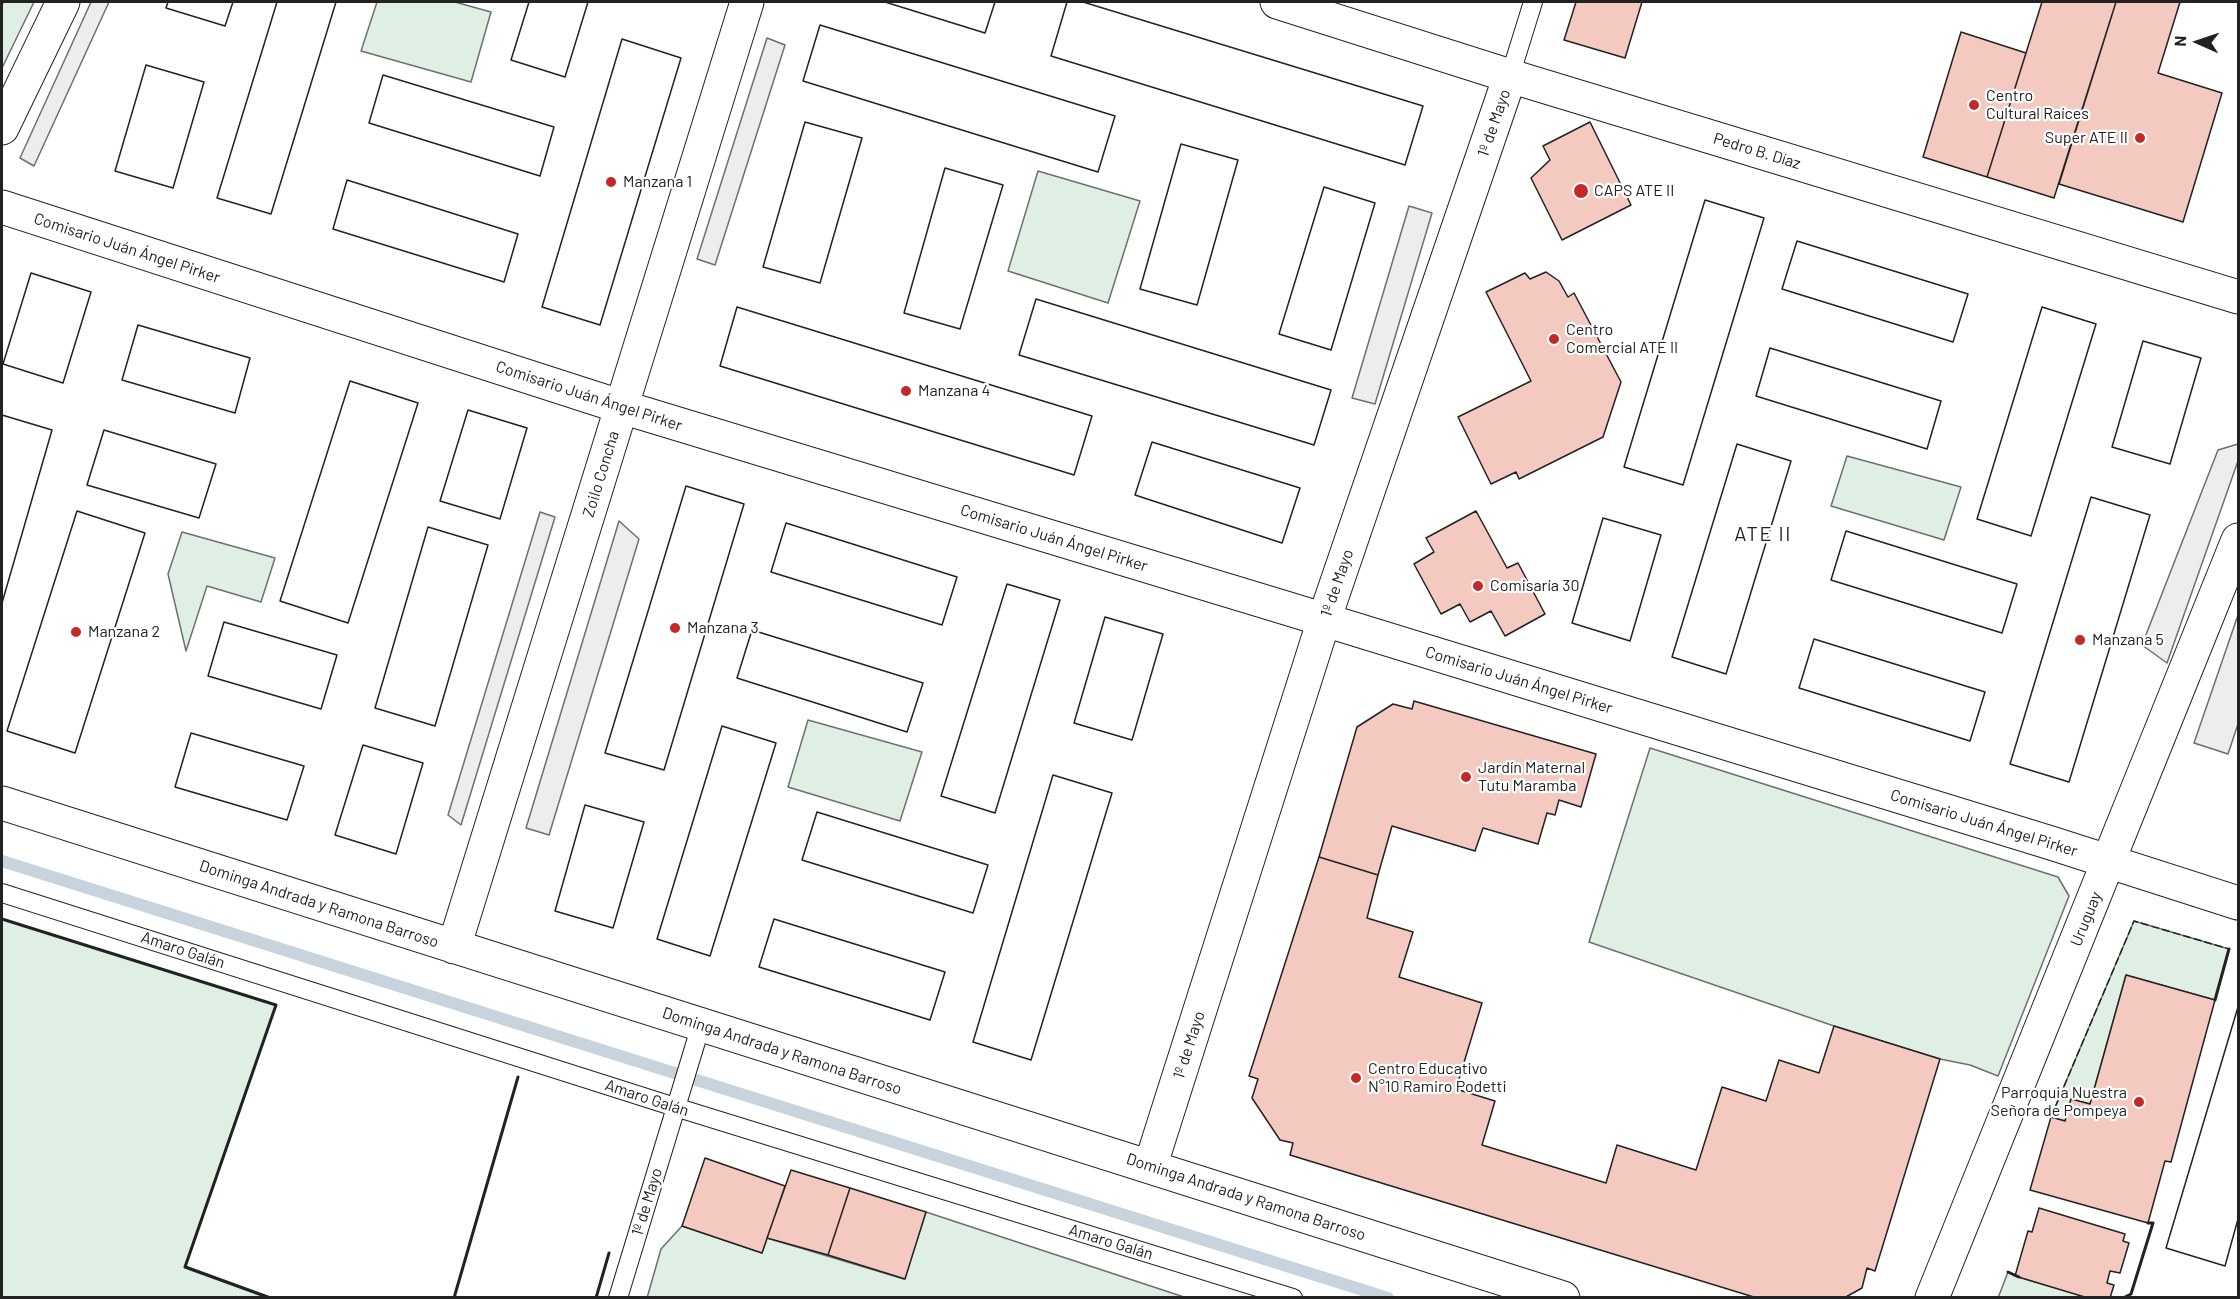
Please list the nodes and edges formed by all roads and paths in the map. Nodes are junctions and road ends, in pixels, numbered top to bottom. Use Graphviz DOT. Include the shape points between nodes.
graph roads {
  1 [pos="63,2"];
  2 [pos="747,2"];
  3 [pos="1277,2"];
  4 [pos="1533,2"];
  5 [pos="1510,76"];
  6 [pos="2,129"];
  7 [pos="2,207"];
  8 [pos="2238,297"];
  9 [pos="622,408"];
  10 [pos="2238,540"];
  11 [pos="1324,620"];
  12 [pos="2,803"];
  13 [pos="2109,862"];
  14 [pos="2,893"];
  15 [pos="2238,903"];
  16 [pos="454,947"];
  17 [pos="701,1025"];
  18 [pos="675,1107"];
  19 [pos="1150,1167"];
  20 [pos="618,1298"];
  21 [pos="1293,1298"];
  22 [pos="1563,1298"];
  23 [pos="1932,1298"];
  1 -- 6 [label="street"];
  2 -- 9 [label="street, Zoilo Concha"];
  3 -- 5 [label="street, Pedro B. Díaz"];
  4 -- 5 [label="lane, 1º de Mayo"];
  5 -- 8 [label="street, Pedro B. Díaz"];
  5 -- 11 [label="street, 1º de Mayo"];
  7 -- 9 [label="street, Comisario Juán Ángel Pirker"];
  9 -- 11 [label="street, Comisario Juán Ángel Pirker"];
  9 -- 16 [label="street, Zoilo Concha"];
  10 -- 13 [label="street, Uruguay"];
  11 -- 13 [label="street, Comisario Juán Ángel Pirker"];
  11 -- 19 [label="street, 1º de Mayo"];
  12 -- 16 [label="street, Dominga Andrada y Ramona Barroso"];
  13 -- 15 [label="street, Comisario Juán Ángel Pirker"];
  13 -- 23 [label="street, Uruguay"];
  14 -- 18 [label="lane, Amaro Galán"];
  16 -- 17 [label="street, Dominga Andrada y Ramona Barroso"];
  17 -- 18 [label="lane, 1º de Mayo"];
  17 -- 19 [label="street, Dominga Andrada y Ramona Barroso"];
  18 -- 20 [label="lane, 1º de Mayo"];
  18 -- 21 [label="lane, Amaro Galán"];
  19 -- 22 [label="street, Dominga Andrada y Ramona Barroso"];
}
